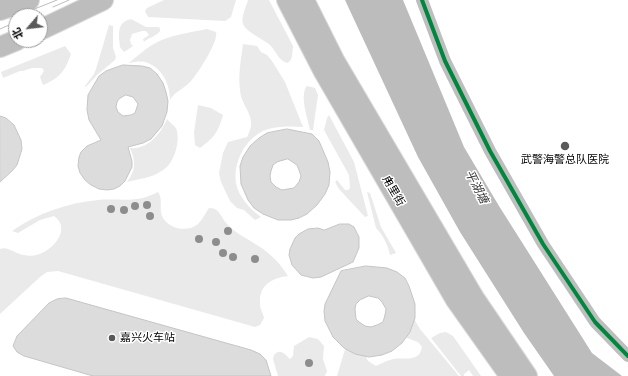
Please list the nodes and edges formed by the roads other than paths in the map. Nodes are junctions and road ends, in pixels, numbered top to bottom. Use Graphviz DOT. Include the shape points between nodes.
graph roads {
  1 [pos="29,0"];
  2 [pos="103,0"];
  3 [pos="287,0"];
  4 [pos="304,0"];
  5 [pos="422,0"];
  6 [pos="0,10"];
  7 [pos="48,26"];
  8 [pos="628,356"];
  9 [pos="510,376"];
  10 [pos="527,376"];
  1 -- 6 [label="main road"];
  2 -- 7 [label="main road"];
  3 -- 9 [label="main road, 甪里街" via="323,70 456,300"];
  4 -- 10 [label="main road, 甪里街" via="334,60 474,298"];
  5 -- 8 [label="street" via="445,61 490,151 542,244 595,322"];
}
